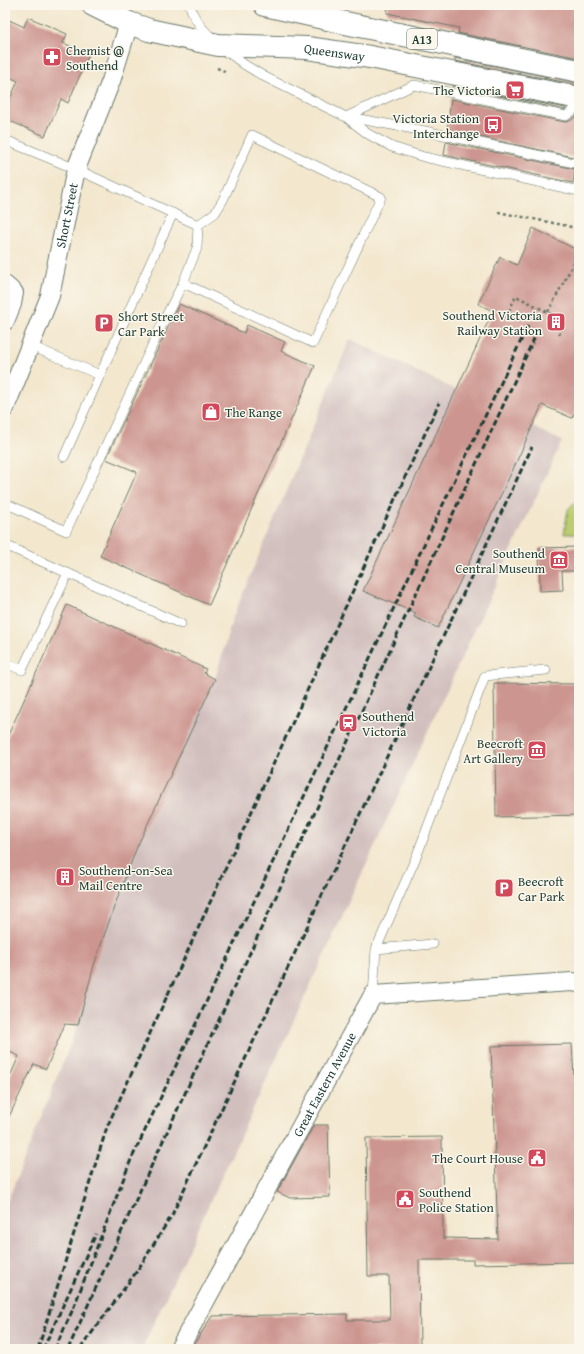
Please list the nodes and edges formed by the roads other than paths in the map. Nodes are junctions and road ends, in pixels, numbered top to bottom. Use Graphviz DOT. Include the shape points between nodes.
graph roads {
  1 [pos="93,5"];
  2 [pos="190,5"];
  3 [pos="265,5"];
  4 [pos="129,23"];
  5 [pos="218,44"];
  6 [pos="579,71"];
  7 [pos="468,82"];
  8 [pos="579,98"];
  9 [pos="484,99"];
  10 [pos="579,106"];
  11 [pos="346,117"];
  12 [pos="5,140"];
  13 [pos="579,164"];
  14 [pos="76,168"];
  15 [pos="579,191"];
  16 [pos="174,213"];
  17 [pos="198,225"];
  18 [pos="183,283"];
  19 [pos="9,289"];
  20 [pos="5,321"];
  21 [pos="31,346"];
  22 [pos="100,376"];
  23 [pos="5,408"];
  24 [pos="64,457"];
  25 [pos="5,503"];
  26 [pos="5,545"];
  27 [pos="68,573"];
  28 [pos="181,624"];
  29 [pos="5,663"];
  30 [pos="546,670"];
  31 [pos="433,944"];
  32 [pos="376,948"];
  33 [pos="577,981"];
  34 [pos="373,995"];
  35 [pos="179,1349"];
  1 -- 4 [label="main road, Queensway / A13"];
  2 -- 5 [label="lane" via="200,26"];
  3 -- 6 [label="main road, A13"];
  4 -- 5 [label="main road, Queensway / A13" via="148,30"];
  4 -- 14 [label="street, Short Street" via="111,81"];
  5 -- 7 [label="main road, Queensway / A13" via="307,48 370,56"];
  5 -- 11 [label="lane" via="245,66"];
  7 -- 8 [label="main road, Queensway / A13"];
  7 -- 9 [label="lane"];
  9 -- 10 [label="lane" via="566,116"];
  9 -- 11 [label="lane" via="414,85"];
  11 -- 13 [label="lane"];
  11 -- 15 [label="lane" via="380,141 407,152"];
  12 -- 14 [label="lane"];
  14 -- 16 [label="lane"];
  14 -- 21 [label="street, Short Street" via="50,296"];
  16 -- 17 [label="lane"];
  16 -- 22 [label="lane"];
  17 -- 18 [label="lane" via="197,248"];
  17 -- 18 [label="lane" via="215,214 252,135 381,197 313,343"];
  18 -- 25 [label="lane" via="66,531"];
  19 -- 20 [label="street" via="12,304"];
  21 -- 22 [label="lane"];
  21 -- 23 [label="street, Short Street"];
  22 -- 24 [label="lane"];
  26 -- 27 [label="lane"];
  27 -- 28 [label="lane"];
  27 -- 29 [label="lane" via="22,670"];
  30 -- 32 [label="lane" via="485,676 417,855"];
  31 -- 32 [label="lane"];
  32 -- 34 [label="lane"];
  33 -- 34 [label="street"];
  34 -- 35 [label="street, Great Eastern Avenue"];
}
